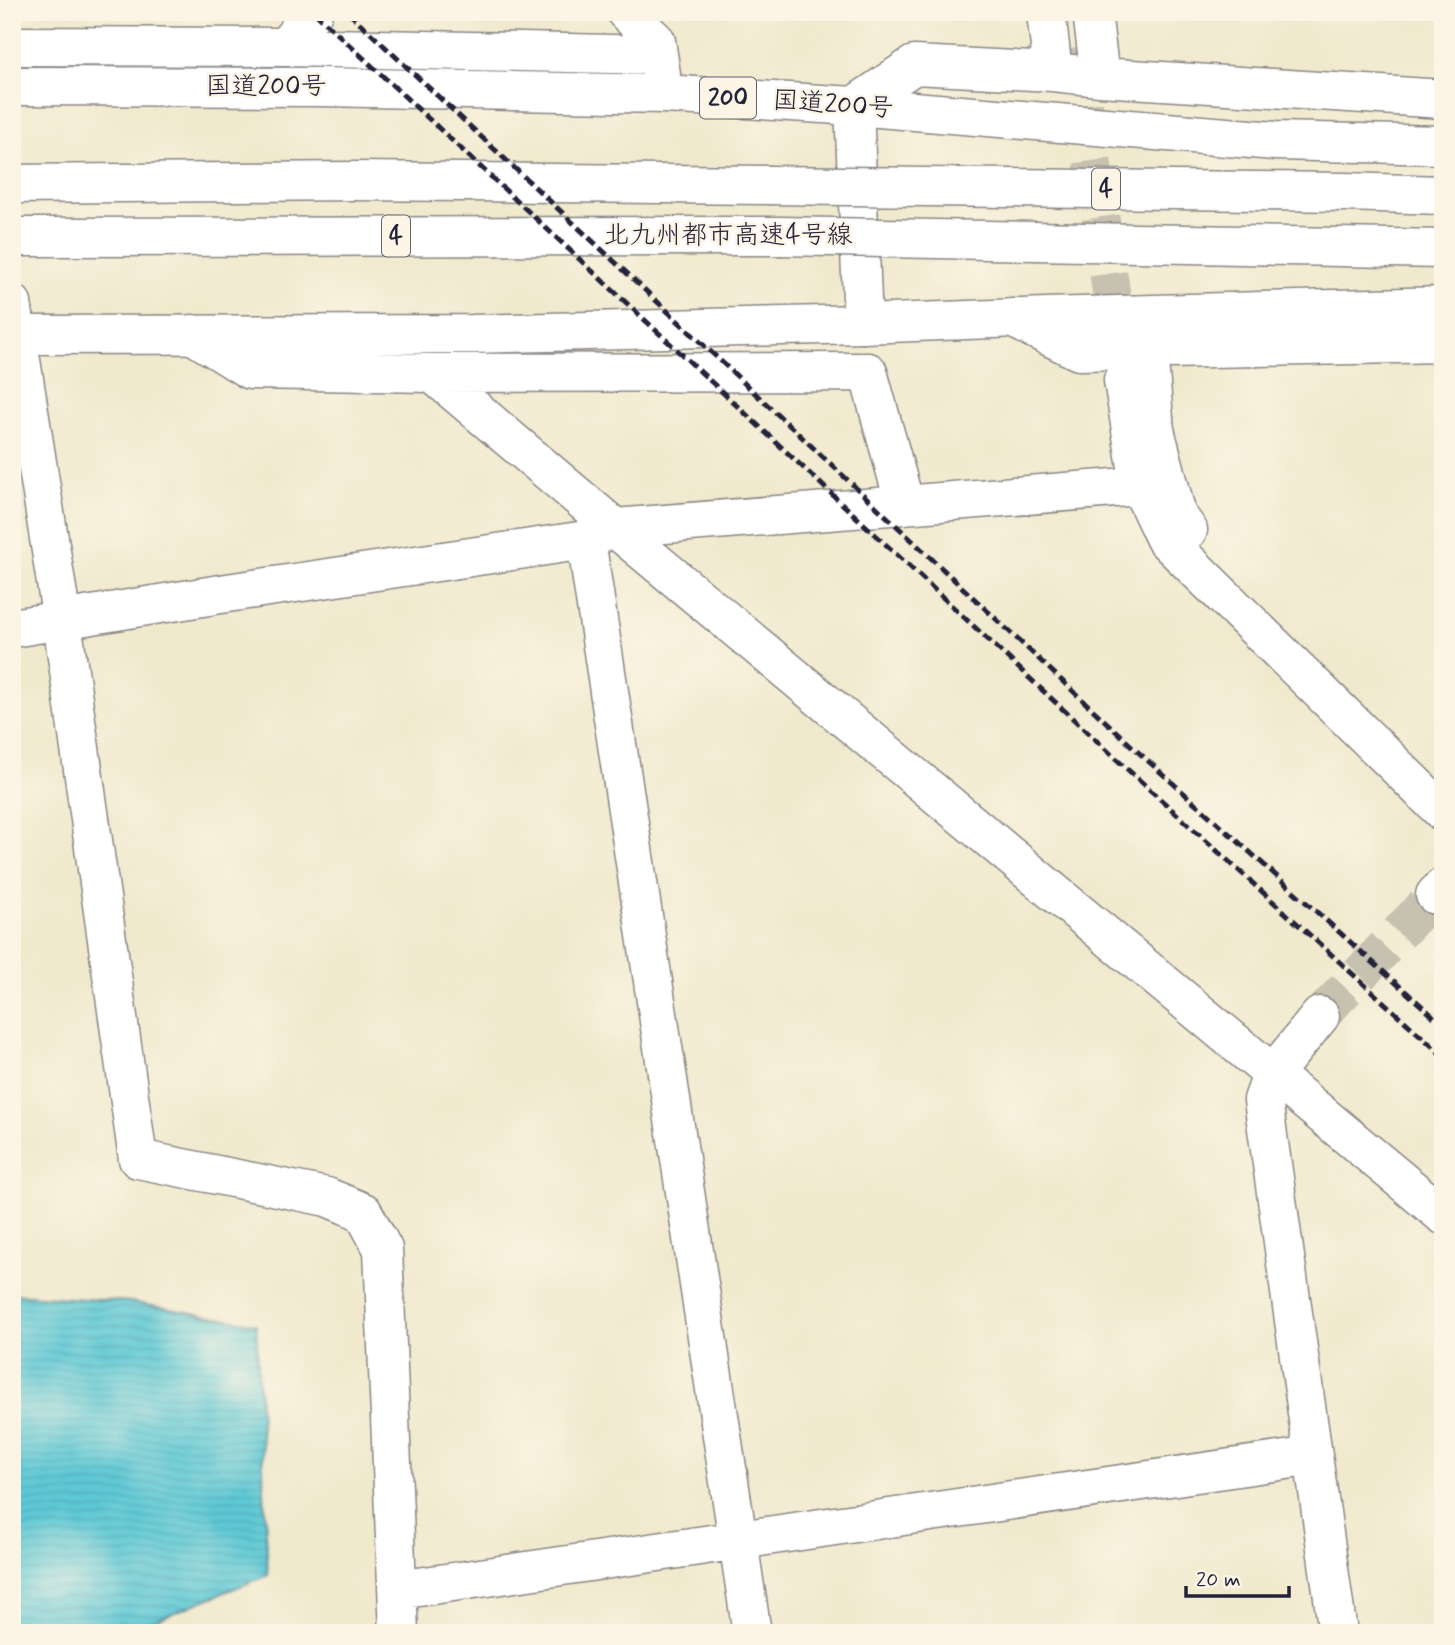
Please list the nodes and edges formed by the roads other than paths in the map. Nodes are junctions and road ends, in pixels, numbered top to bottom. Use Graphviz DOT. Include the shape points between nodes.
graph roads {
  1 [pos="313,12"];
  2 [pos="626,12"];
  3 [pos="1046,12"];
  4 [pos="1092,12"];
  5 [pos="1066,44"];
  6 [pos="12,46"];
  7 [pos="285,47"];
  8 [pos="658,55"];
  9 [pos="1100,77"];
  10 [pos="12,86"];
  11 [pos="664,94"];
  12 [pos="1443,99"];
  13 [pos="854,106"];
  14 [pos="1443,145"];
  15 [pos="12,184"];
  16 [pos="1443,195"];
  17 [pos="12,237"];
  18 [pos="1443,249"];
  19 [pos="1443,306"];
  20 [pos="1012,318"];
  21 [pos="14,324"];
  22 [pos="863,324"];
  23 [pos="192,334"];
  24 [pos="1443,343"];
  25 [pos="1148,350"];
  26 [pos="432,373"];
  27 [pos="1123,380"];
  28 [pos="1140,486"];
  29 [pos="905,505"];
  30 [pos="601,534"];
  31 [pos="62,621"];
  32 [pos="12,628"];
  33 [pos="1272,645"];
  34 [pos="1443,812"];
  35 [pos="1320,1016"];
  36 [pos="1272,1075"];
  37 [pos="1443,1215"];
  38 [pos="1314,1455"];
  39 [pos="738,1539"];
  40 [pos="398,1590"];
  41 [pos="399,1633"];
  42 [pos="752,1633"];
  43 [pos="1338,1633"];
  1 -- 7 [label="main road"];
  2 -- 8 [label="main road" via="656,41"];
  3 -- 5 [label="main road"];
  4 -- 9 [label="main road"];
  5 -- 9 [label="main road"];
  5 -- 13 [label="main road" via="914,65"];
  6 -- 7 [label="main road"];
  7 -- 8 [label="main road"];
  8 -- 11 [label="main road"];
  9 -- 12 [label="main road"];
  10 -- 11 [label="main road, 国道200号 / 200"];
  11 -- 13 [label="main road, 国道200号 / 200"];
  13 -- 14 [label="main road, 国道200号 / 200" via="1275,141"];
  13 -- 22 [label="main road"];
  15 -- 16 [label="main road, 北九州都市高速4号線 / 4, bridge" via="368,181"];
  17 -- 18 [label="main road, 北九州都市高速4号線 / 4, bridge" via="780,236"];
  19 -- 20 [label="main road"];
  20 -- 22 [label="main road"];
  20 -- 25 [label="main road" via="1079,351"];
  21 -- 23 [label="main road"];
  21 -- 31 [label="main road"];
  22 -- 23 [label="main road" via="472,334"];
  23 -- 26 [label="main road" via="250,370"];
  24 -- 25 [label="main road"];
  25 -- 33 [label="main road" via="1155,430 1177,515 1244,593"];
  26 -- 29 [label="main road" via="868,372"];
  26 -- 30 [label="main road"];
  27 -- 28 [label="main road"];
  28 -- 29 [label="main road"];
  28 -- 33 [label="main road" via="1165,539"];
  29 -- 30 [label="main road"];
  30 -- 31 [label="main road"];
  30 -- 36 [label="main road"];
  30 -- 39 [label="main road"];
  31 -- 32 [label="main road"];
  31 -- 40 [label="main road" via="138,1159 327,1197 362,1212 383,1249"];
  33 -- 34 [label="main road"];
  35 -- 36 [label="main road"];
  36 -- 37 [label="main road"];
  36 -- 38 [label="main road" via="1264,1100"];
  38 -- 39 [label="main road"];
  38 -- 43 [label="main road"];
  39 -- 40 [label="main road"];
  39 -- 42 [label="main road"];
  40 -- 41 [label="main road"];
}
